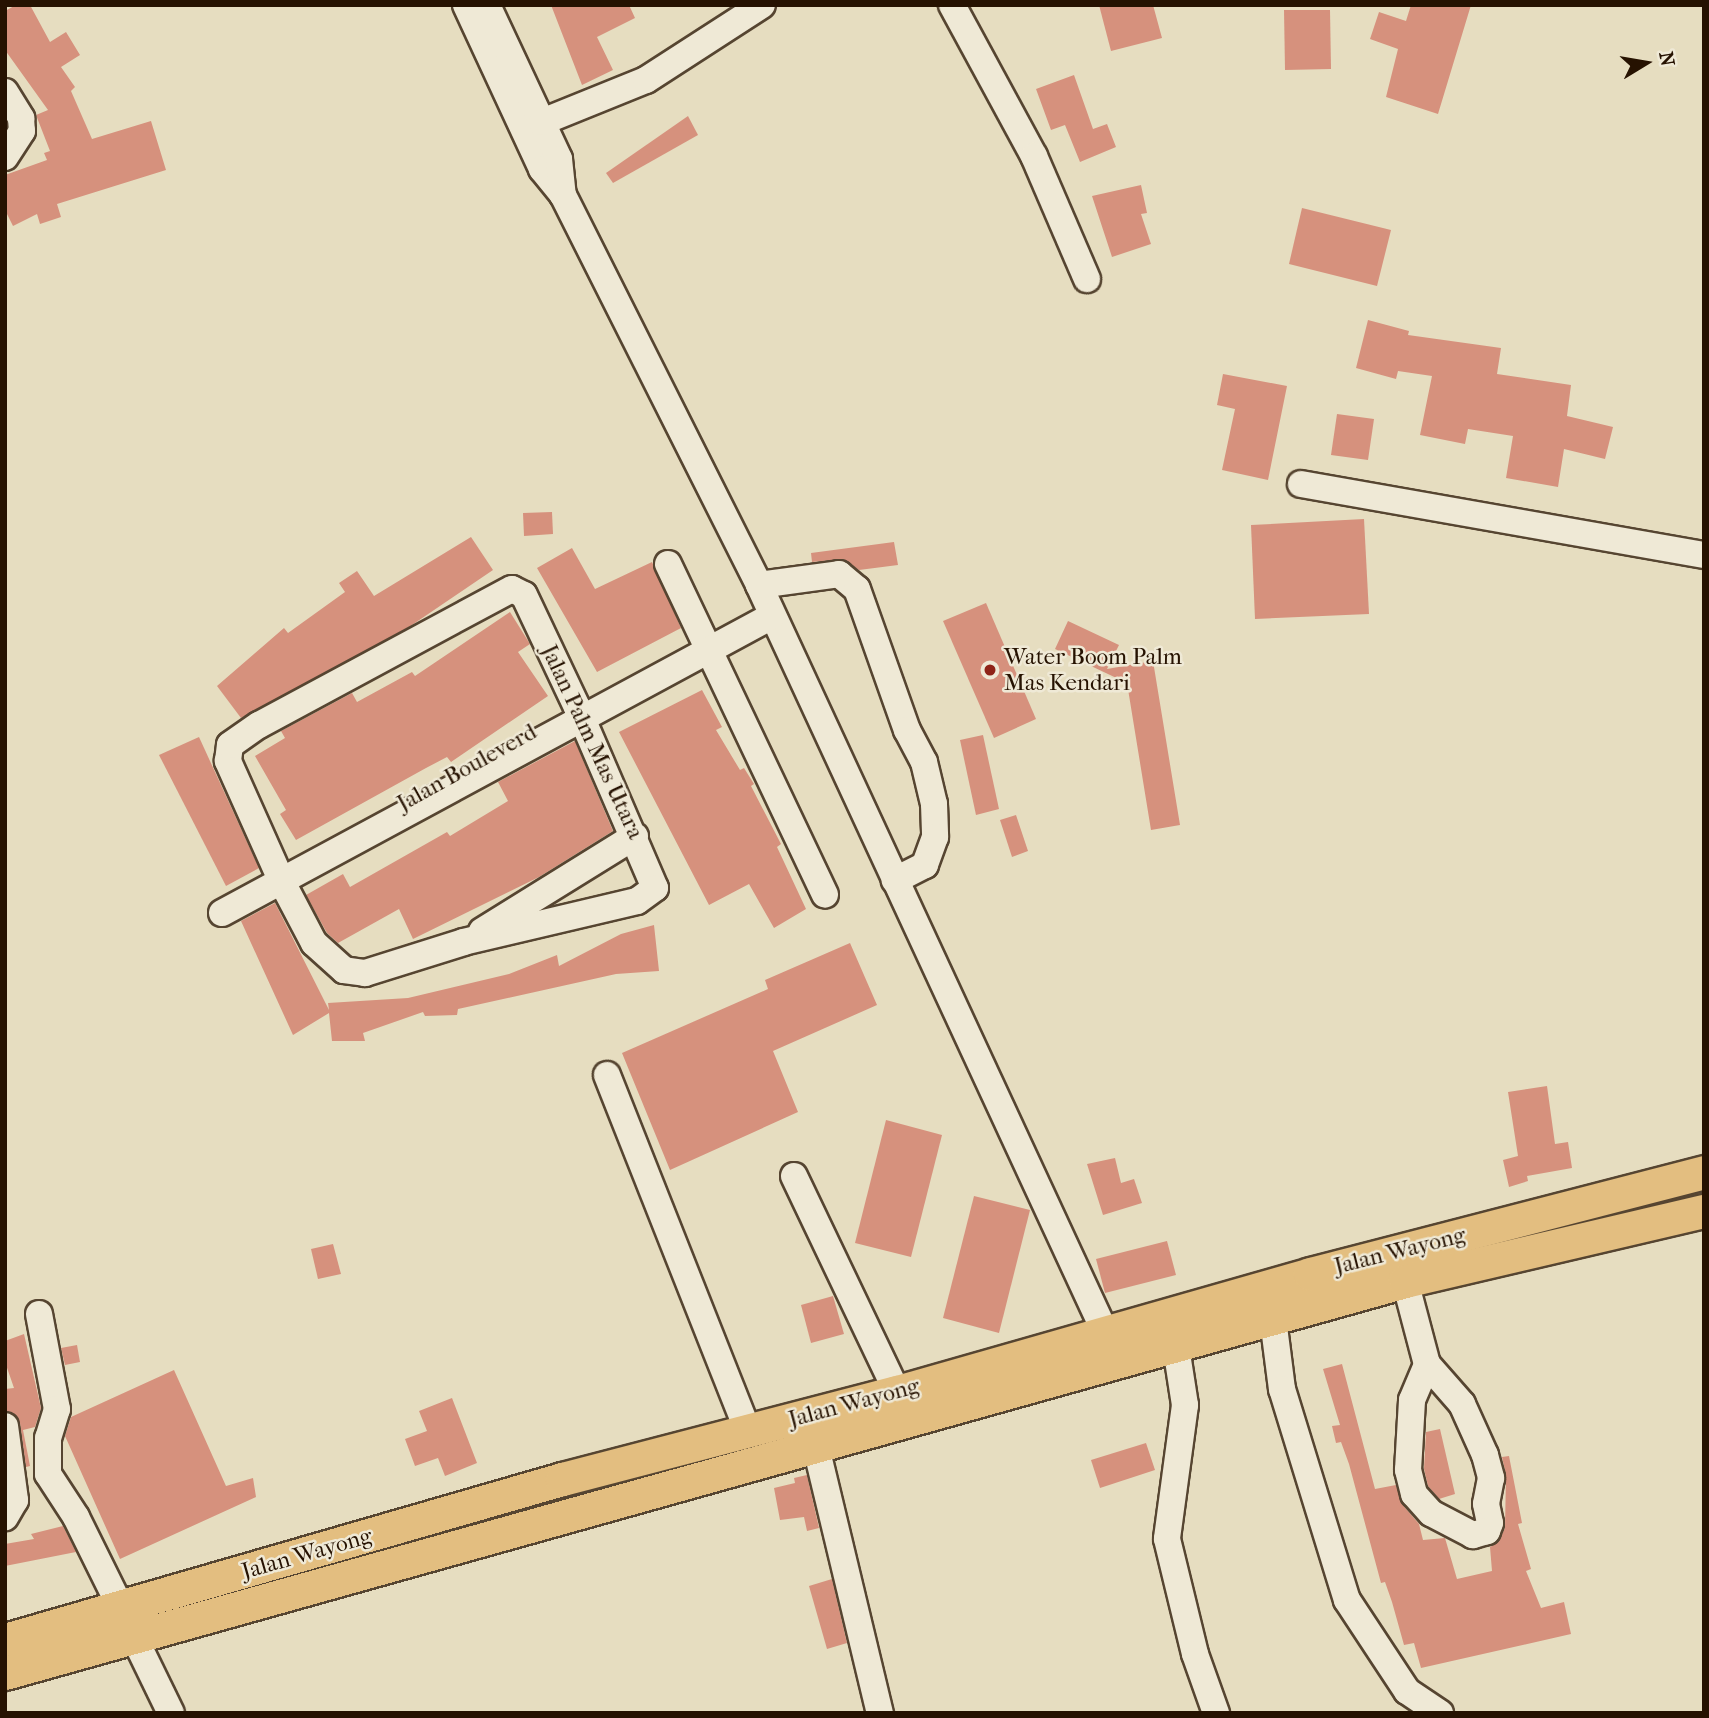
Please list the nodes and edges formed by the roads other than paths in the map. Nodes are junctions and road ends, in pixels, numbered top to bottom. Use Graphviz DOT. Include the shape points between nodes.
graph roads {
  1 [pos="466,5"];
  2 [pos="487,5"];
  3 [pos="762,5"];
  4 [pos="952,5"];
  5 [pos="5,92"];
  6 [pos="542,122"];
  7 [pos="5,157"];
  8 [pos="563,195"];
  9 [pos="1087,279"];
  10 [pos="1301,484"];
  11 [pos="1704,555"];
  12 [pos="668,564"];
  13 [pos="766,601"];
  14 [pos="706,645"];
  15 [pos="580,712"];
  16 [pos="635,836"];
  17 [pos="279,877"];
  18 [pos="895,880"];
  19 [pos="825,895"];
  20 [pos="222,913"];
  21 [pos="464,943"];
  22 [pos="607,1075"];
  23 [pos="1704,1172"];
  24 [pos="794,1176"];
  25 [pos="1704,1212"];
  26 [pos="1405,1281"];
  27 [pos="39,1314"];
  28 [pos="1273,1319"];
  29 [pos="1105,1332"];
  30 [pos="1176,1347"];
  31 [pos="1427,1364"];
  32 [pos="897,1392"];
  33 [pos="5,1426"];
  34 [pos="748,1431"];
  35 [pos="816,1447"];
  36 [pos="5,1517"];
  37 [pos="120,1606"];
  38 [pos="135,1639"];
  39 [pos="5,1640"];
  40 [pos="5,1674"];
  41 [pos="171,1713"];
  42 [pos="880,1713"];
  43 [pos="1216,1713"];
  44 [pos="1440,1713"];
  1 -- 8 [label="street" via="542,169"];
  2 -- 6 [label="street"];
  3 -- 6 [label="street" via="646,80"];
  4 -- 9 [label="street" via="1034,156"];
  5 -- 7 [label="street" via="21,118 22,131"];
  6 -- 8 [label="street" via="559,159"];
  8 -- 13 [label="street"];
  10 -- 11 [label="street"];
  12 -- 14 [label="street"];
  13 -- 14 [label="street, Jalan Bouleverd"];
  13 -- 18 [label="street"];
  13 -- 18 [label="street" via="839,574 857,589 907,730 924,762 934,804 935,837 925,864"];
  14 -- 15 [label="street, Jalan Bouleverd"];
  14 -- 19 [label="street"];
  15 -- 16 [label="street, Jalan Palm Mas Utara"];
  15 -- 17 [label="street, Jalan Bouleverd"];
  15 -- 17 [label="street, Jalan Palm Mas Utara" via="524,595 512,589 259,725 230,745 228,761"];
  16 -- 21 [label="street"];
  16 -- 21 [label="street, Jalan Palm Mas Utara" via="654,877 655,888 647,897"];
  17 -- 20 [label="street, Jalan Bouleverd"];
  17 -- 21 [label="street, Jalan Palm Mas Utara" via="314,943 344,970 365,973"];
  18 -- 29 [label="street"];
  22 -- 34 [label="street"];
  23 -- 29 [label="main road, Jalan Wayong"];
  24 -- 32 [label="street"];
  25 -- 26 [label="main road, Jalan Wayong"];
  26 -- 28 [label="main road, Jalan Wayong"];
  26 -- 31 [label="street"];
  27 -- 37 [label="street" via="57,1409 48,1438 48,1474 76,1517"];
  28 -- 30 [label="main road, Jalan Wayong"];
  28 -- 44 [label="street" via="1282,1388 1347,1600 1407,1690"];
  29 -- 32 [label="main road, Jalan Wayong"];
  30 -- 35 [label="main road, Jalan Wayong"];
  30 -- 43 [label="street" via="1185,1405 1167,1539 1195,1654"];
  31 -- 31 [label="street" via="1412,1400 1408,1471 1414,1494 1430,1513 1473,1535 1487,1531 1491,1478 1485,1455 1462,1404"];
  32 -- 34 [label="main road, Jalan Wayong"];
  33 -- 36 [label="street" via="15,1500"];
  34 -- 37 [label="main road, Jalan Wayong"];
  35 -- 38 [label="main road, Jalan Wayong"];
  35 -- 42 [label="street"];
  37 -- 39 [label="main road, Jalan Wayong"];
  38 -- 40 [label="main road, Jalan Wayong"];
  38 -- 41 [label="street"];
}
